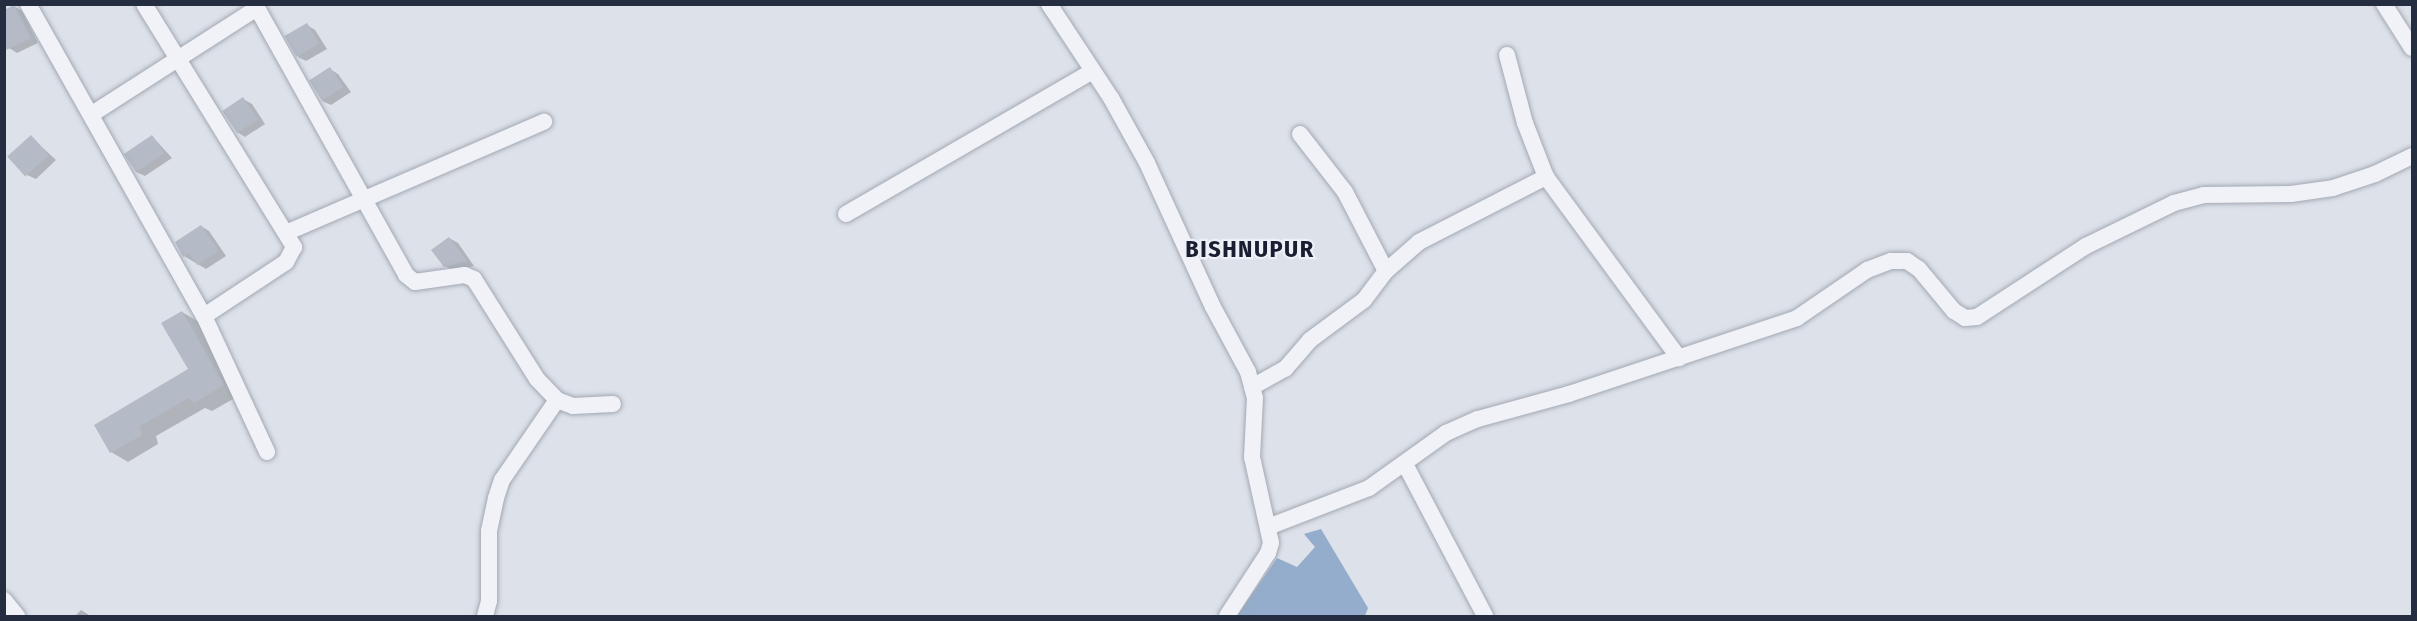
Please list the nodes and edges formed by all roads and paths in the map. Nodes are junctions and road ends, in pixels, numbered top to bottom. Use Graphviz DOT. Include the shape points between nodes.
graph roads {
  1 [pos="27,4"];
  2 [pos="144,4"];
  3 [pos="1049,4"];
  4 [pos="2384,4"];
  5 [pos="256,6"];
  6 [pos="2412,48"];
  7 [pos="1507,55"];
  8 [pos="176,58"];
  9 [pos="1093,71"];
  10 [pos="92,114"];
  11 [pos="544,122"];
  12 [pos="1300,134"];
  13 [pos="2412,156"];
  14 [pos="1546,177"];
  15 [pos="364,199"];
  16 [pos="846,214"];
  17 [pos="288,232"];
  18 [pos="1386,271"];
  19 [pos="204,316"];
  20 [pos="1679,358"];
  21 [pos="1252,387"];
  22 [pos="557,400"];
  23 [pos="613,404"];
  24 [pos="267,452"];
  25 [pos="1405,464"];
  26 [pos="1268,527"];
  27 [pos="4,600"];
  28 [pos="17,616"];
  29 [pos="485,616"];
  30 [pos="1227,616"];
  31 [pos="1485,616"];
  1 -- 10 [label="street"];
  2 -- 8 [label="street"];
  3 -- 9 [label="street"];
  4 -- 6 [label="street"];
  5 -- 8 [label="street"];
  5 -- 15 [label="street"];
  7 -- 14 [label="street" via="1525,123"];
  8 -- 10 [label="street"];
  8 -- 17 [label="street"];
  9 -- 16 [label="street"];
  9 -- 21 [label="street" via="1148,163"];
  10 -- 19 [label="street"];
  11 -- 15 [label="street"];
  12 -- 18 [label="street" via="1345,192"];
  13 -- 20 [label="street" via="2333,188 2291,194 2204,195 2174,203 2086,246 1977,317 1965,318 1954,311 1919,269 1907,261 1892,261 1867,270 1797,318"];
  14 -- 18 [label="street" via="1419,242"];
  14 -- 20 [label="street"];
  15 -- 17 [label="street"];
  15 -- 22 [label="street" via="398,263 416,282 465,275 474,279 537,379"];
  17 -- 19 [label="street" via="294,247 286,262"];
  18 -- 21 [label="street" via="1364,300 1310,340 1285,369"];
  19 -- 24 [label="street"];
  20 -- 25 [label="street" via="1478,419 1446,433"];
  21 -- 26 [label="street" via="1252,457"];
  22 -- 23 [label="street" via="573,406"];
  22 -- 29 [label="street" via="502,480 496,498 489,531 489,601"];
  25 -- 26 [label="street" via="1369,488"];
  25 -- 31 [label="street"];
  26 -- 30 [label="street" via="1268,553"];
  27 -- 28 [label="street"];
}
